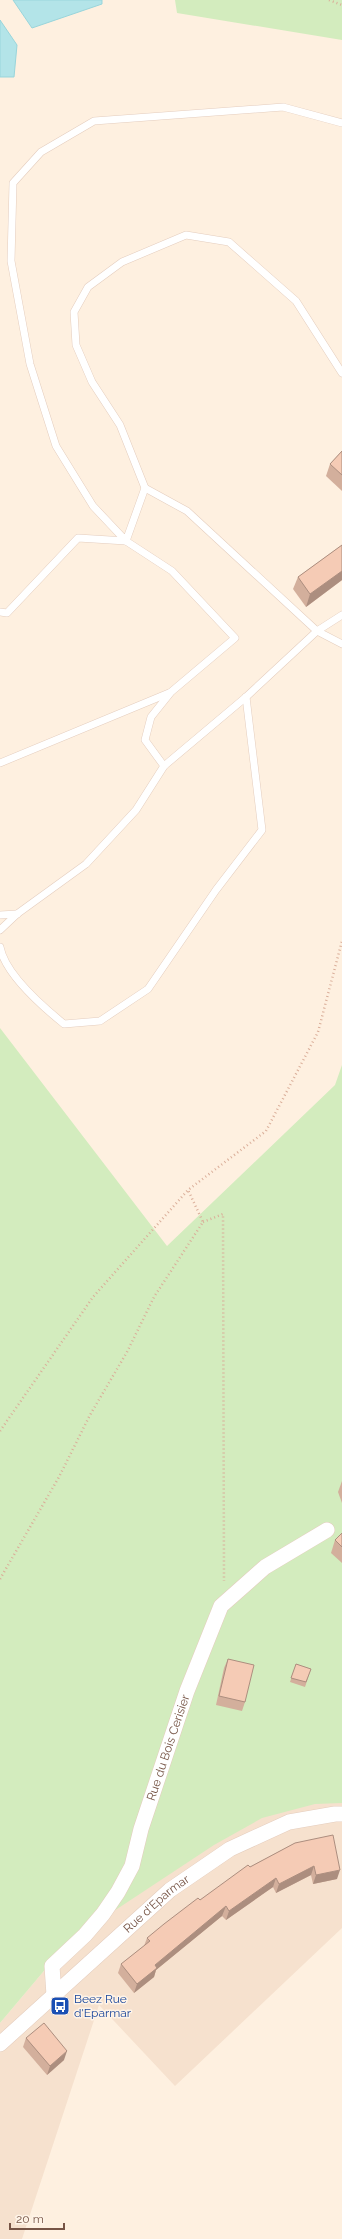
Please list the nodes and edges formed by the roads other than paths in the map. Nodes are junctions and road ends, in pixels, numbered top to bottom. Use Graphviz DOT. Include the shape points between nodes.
graph roads {
  1 [pos="342,123"];
  2 [pos="342,373"];
  3 [pos="145,488"];
  4 [pos="126,541"];
  5 [pos="0,612"];
  6 [pos="342,614"];
  7 [pos="317,631"];
  8 [pos="342,644"];
  9 [pos="172,692"];
  10 [pos="246,697"];
  11 [pos="0,763"];
  12 [pos="164,766"];
  13 [pos="17,914"];
  14 [pos="0,915"];
  15 [pos="0,930"];
  16 [pos="0,947"];
  17 [pos="327,1530"];
  18 [pos="342,1814"];
  19 [pos="54,1995"];
  20 [pos="0,2044"];
  1 -- 4 [label="lane" via="282,107 94,121 41,152 13,183 11,261 30,364 56,446 93,506"];
  2 -- 3 [label="lane" via="296,301 229,242 186,235 122,262 88,287 74,312 76,345 92,382 120,425"];
  3 -- 4 [label="lane"];
  3 -- 7 [label="lane" via="187,511"];
  4 -- 5 [label="lane" via="78,538 7,613"];
  4 -- 9 [label="lane" via="172,571 235,638"];
  6 -- 7 [label="lane"];
  7 -- 8 [label="lane"];
  7 -- 10 [label="lane"];
  9 -- 11 [label="lane"];
  9 -- 12 [label="lane" via="151,717 145,740"];
  10 -- 12 [label="lane"];
  10 -- 16 [label="lane" via="262,830 216,890 148,989 100,1021 64,1024 37,1003 2,958"];
  12 -- 13 [label="lane" via="136,810 86,864"];
  13 -- 14 [label="lane"];
  13 -- 15 [label="lane"];
  17 -- 19 [label="street, Rue du Bois Cerisier" via="265,1567 222,1606 187,1691 141,1829 132,1866 103,1914 52,1966"];
  18 -- 19 [label="street, Rue d'Eparmar" via="288,1822 230,1849 170,1890"];
  19 -- 20 [label="street, Rue d'Eparmar"];
}
